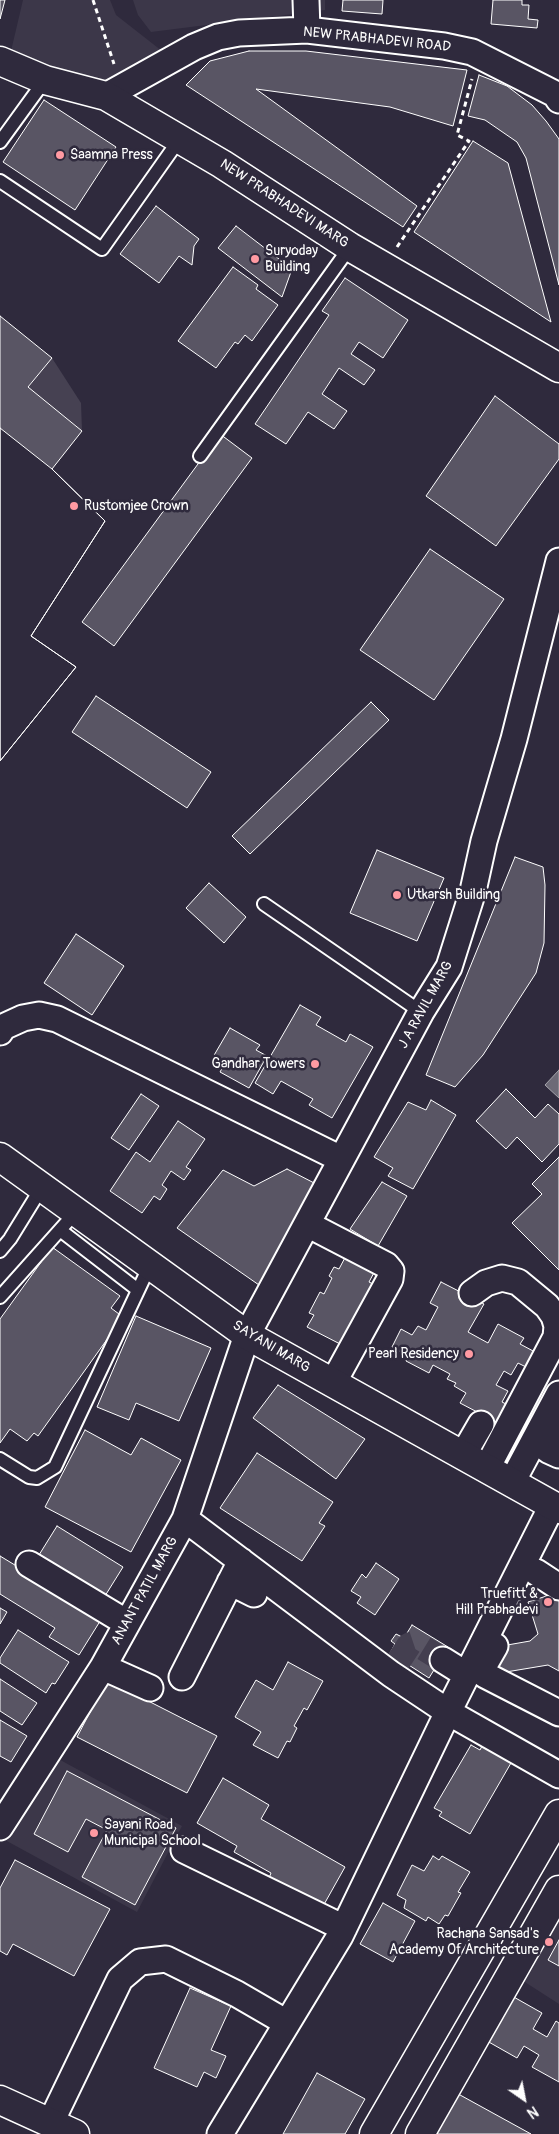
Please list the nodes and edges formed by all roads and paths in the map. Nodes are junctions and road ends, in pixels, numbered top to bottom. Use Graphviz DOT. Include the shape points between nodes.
graph roads {
  1 [pos="92,0"];
  2 [pos="306,0"];
  3 [pos="307,30"];
  4 [pos="479,55"];
  5 [pos="1,65"];
  6 [pos="45,80"];
  7 [pos="115,90"];
  8 [pos="558,93"];
  9 [pos="179,140"];
  10 [pos="0,142"];
  11 [pos="0,181"];
  12 [pos="350,247"];
  13 [pos="384,267"];
  14 [pos="559,368"];
  15 [pos="200,456"];
  16 [pos="559,561"];
  17 [pos="264,904"];
  18 [pos="421,1012"];
  19 [pos="0,1032"];
  20 [pos="341,1159"];
  21 [pos="2,1163"];
  22 [pos="42,1187"];
  23 [pos="68,1221"];
  24 [pos="306,1224"];
  25 [pos="0,1251"];
  26 [pos="150,1265"];
  27 [pos="138,1290"];
  28 [pos="472,1293"];
  29 [pos="0,1297"];
  30 [pos="247,1335"];
  31 [pos="333,1383"];
  32 [pos="559,1394"];
  33 [pos="559,1416"];
  34 [pos="481,1424"];
  35 [pos="464,1455"];
  36 [pos="559,1455"];
  37 [pos="0,1459"];
  38 [pos="487,1468"];
  39 [pos="512,1482"];
  40 [pos="557,1515"];
  41 [pos="185,1519"];
  42 [pos="29,1564"];
  43 [pos="235,1572"];
  44 [pos="536,1572"];
  45 [pos="559,1587"];
  46 [pos="254,1594"];
  47 [pos="127,1623"];
  48 [pos="443,1660"];
  49 [pos="103,1666"];
  50 [pos="467,1675"];
  51 [pos="182,1677"];
  52 [pos="150,1688"];
  53 [pos="448,1712"];
  54 [pos="556,1724"];
  55 [pos="559,1776"];
  56 [pos="559,1814"];
  57 [pos="0,1827"];
  58 [pos="184,1850"];
  59 [pos="559,1890"];
  60 [pos="336,1924"];
  61 [pos="287,2023"];
  62 [pos="0,2100"];
  63 [pos="50,2124"];
  64 [pos="75,2134"];
  65 [pos="220,2134"];
  66 [pos="374,2134"];
  67 [pos="420,2134"];
  1 -- 7 [label="path" via="118,76"];
  2 -- 3 [label="street"];
  3 -- 4 [label="street, NEW PRABHADEVI ROAD" via="444,46"];
  3 -- 7 [label="street, NEW PRABHADEVI ROAD" via="218,37"];
  4 -- 8 [label="street, NEW PRABHADEVI ROAD"];
  4 -- 13 [label="path" via="457,135 469,141"];
  5 -- 6 [label="main road, NEW PRABHADEVI MARG"];
  6 -- 7 [label="main road, NEW PRABHADEVI MARG"];
  6 -- 10 [label="lane"];
  7 -- 9 [label="main road, NEW PRABHADEVI MARG"];
  9 -- 11 [label="lane" via="102,249"];
  9 -- 12 [label="main road, NEW PRABHADEVI MARG"];
  12 -- 13 [label="main road, NEW PRABHADEVI MARG"];
  12 -- 15 [label="lane"];
  13 -- 14 [label="main road, NEW PRABHADEVI MARG"];
  16 -- 18 [label="street, J A RAVIL MARG" via="473,891 449,968"];
  17 -- 18 [label="lane"];
  18 -- 20 [label="street, J A RAVIL MARG"];
  19 -- 20 [label="street" via="3,1027 23,1018 39,1015 57,1019"];
  20 -- 24 [label="street, J A RAVIL MARG"];
  21 -- 22 [label="main road, SAYANI MARG"];
  22 -- 23 [label="main road, SAYANI MARG"];
  22 -- 25 [label="lane"];
  23 -- 26 [label="main road, SAYANI MARG"];
  23 -- 27 [label="lane"];
  23 -- 29 [label="lane"];
  24 -- 30 [label="street, J A RAVIL MARG"];
  24 -- 31 [label="street" via="386,1265 391,1271 390,1279"];
  26 -- 27 [label="lane"];
  26 -- 30 [label="main road, SAYANI MARG"];
  27 -- 37 [label="lane" via="55,1467 37,1478 29,1477"];
  28 -- 38 [label="street" via="486,1283 502,1278 518,1282 547,1306 557,1326 556,1337"];
  30 -- 31 [label="main road, SAYANI MARG"];
  30 -- 41 [label="street, ANANT PATIL MARG"];
  31 -- 35 [label="main road, SAYANI MARG"];
  32 -- 39 [label="street"];
  33 -- 36 [label="street" via="545,1445"];
  34 -- 35 [label="street"];
  35 -- 38 [label="main road, SAYANI MARG"];
  38 -- 39 [label="main road, SAYANI MARG"];
  39 -- 40 [label="main road, SAYANI MARG"];
  40 -- 44 [label="street"];
  40 -- 50 [label="street"];
  41 -- 43 [label="street"];
  41 -- 47 [label="street, ANANT PATIL MARG"];
  42 -- 47 [label="street"];
  43 -- 46 [label="street"];
  43 -- 51 [label="street"];
  43 -- 53 [label="street" via="394,1668"];
  44 -- 45 [label="street"];
  44 -- 54 [label="street" via="484,1667 485,1675"];
  47 -- 49 [label="street, ANANT PATIL MARG"];
  48 -- 50 [label="street"];
  49 -- 52 [label="street"];
  49 -- 57 [label="street, ANANT PATIL MARG"];
  50 -- 53 [label="street"];
  53 -- 55 [label="street"];
  53 -- 60 [label="street" via="354,1881"];
  56 -- 66 [label="main road"];
  58 -- 60 [label="street"];
  59 -- 67 [label="main road"];
  60 -- 61 [label="street"];
  61 -- 63 [label="street" via="166,1959 140,1962 120,1979"];
  61 -- 65 [label="street"];
  62 -- 63 [label="main road"];
  63 -- 64 [label="main road"];
}
